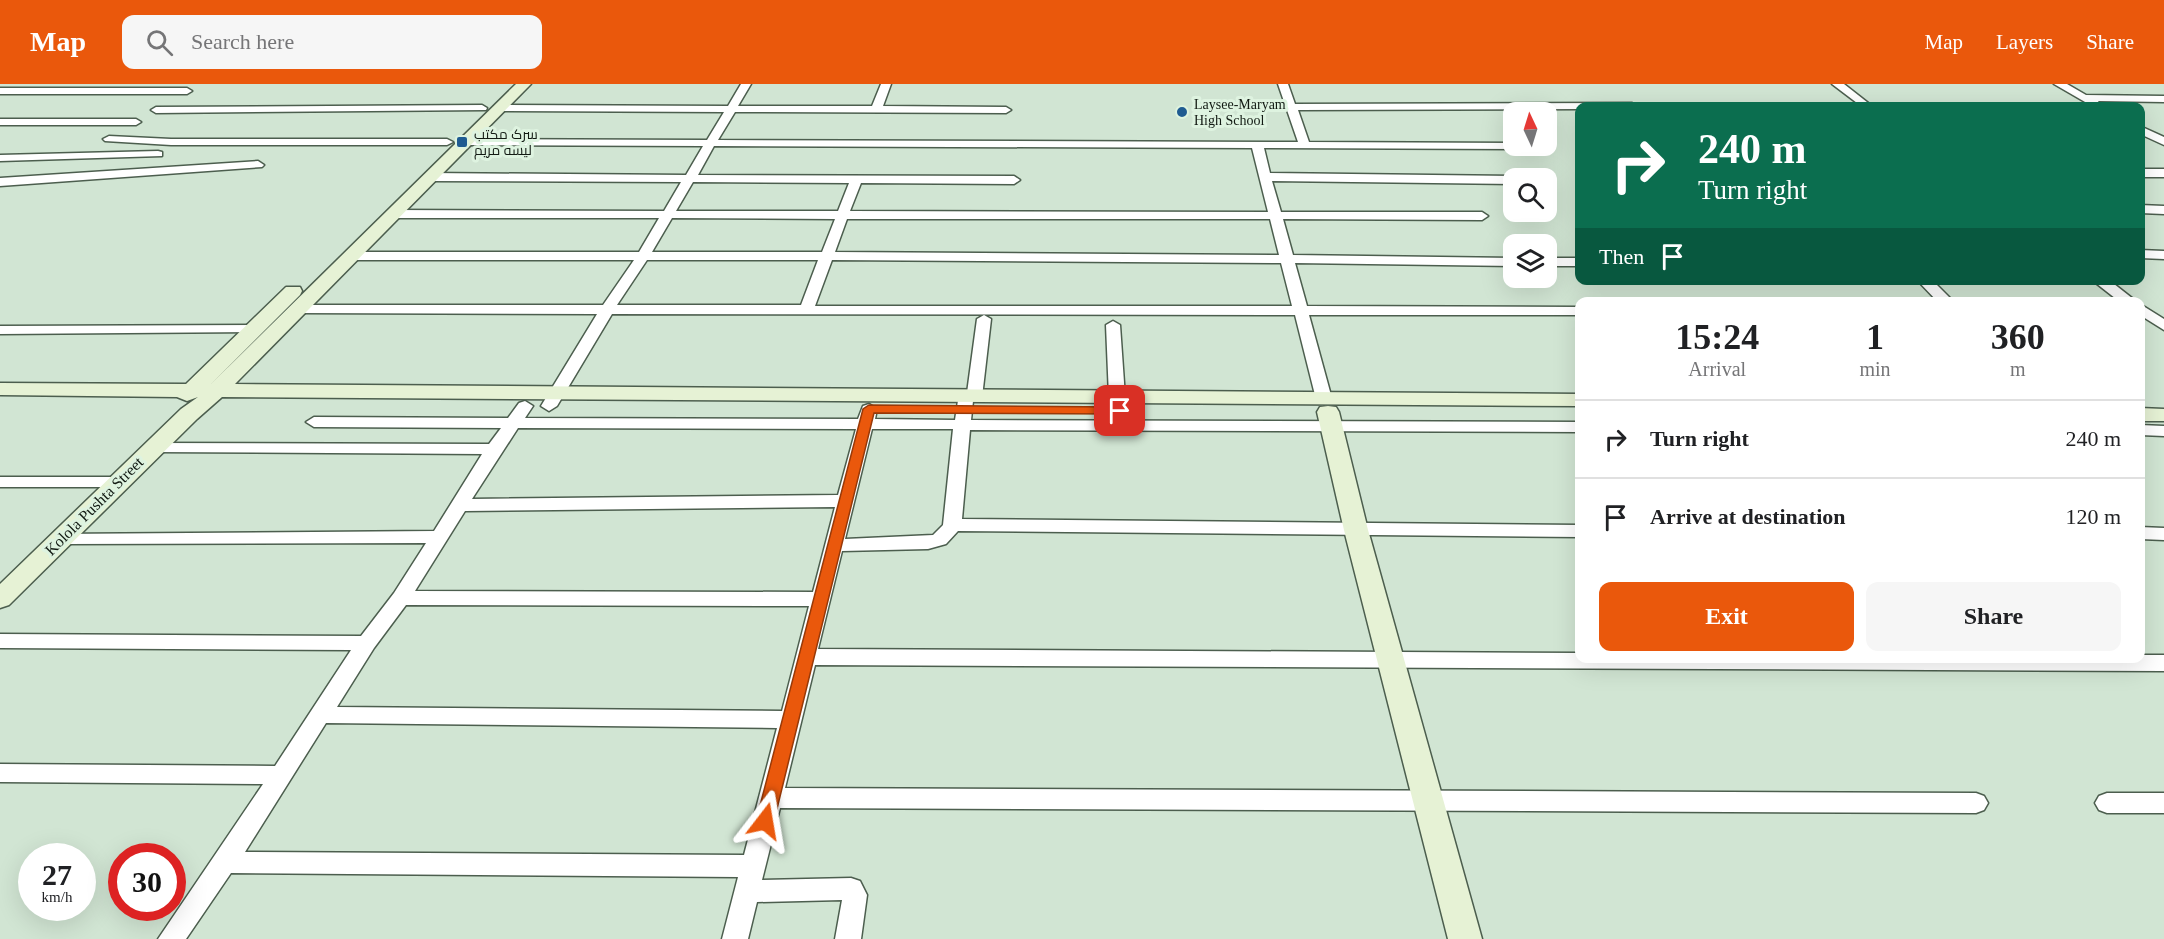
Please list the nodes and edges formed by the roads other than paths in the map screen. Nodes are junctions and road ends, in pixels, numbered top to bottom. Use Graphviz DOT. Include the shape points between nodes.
graph roads {
  1 [pos="198,84"];
  2 [pos="507,84"];
  3 [pos="524,84"];
  4 [pos="746,84"];
  5 [pos="886,84"];
  6 [pos="1283,84"];
  7 [pos="1837,84"];
  8 [pos="2060,84"];
  9 [pos="0,91"];
  10 [pos="187,91"];
  11 [pos="2085,98"];
  12 [pos="2164,99"];
  13 [pos="1862,102"];
  14 [pos="2092,102"];
  15 [pos="1575,106"];
  16 [pos="1291,107"];
  17 [pos="491,108"];
  18 [pos="731,108"];
  19 [pos="877,108"];
  20 [pos="156,110"];
  21 [pos="1006,110"];
  22 [pos="0,122"];
  23 [pos="136,122"];
  24 [pos="2145,134"];
  25 [pos="2163,138"];
  26 [pos="710,141"];
  27 [pos="171,142"];
  28 [pos="456,143"];
  29 [pos="1305,145"];
  30 [pos="1257,146"];
  31 [pos="1503,146"];
  32 [pos="158,154"];
  33 [pos="0,158"];
  34 [pos="258,165"];
  35 [pos="135,173"];
  36 [pos="2145,173"];
  37 [pos="2164,173"];
  38 [pos="429,177"];
  39 [pos="1267,177"];
  40 [pos="688,179"];
  41 [pos="856,179"];
  42 [pos="1014,180"];
  43 [pos="1503,180"];
  44 [pos="0,182"];
  45 [pos="2145,209"];
  46 [pos="2164,210"];
  47 [pos="392,214"];
  48 [pos="668,214"];
  49 [pos="843,214"];
  50 [pos="1277,216"];
  51 [pos="1482,216"];
  52 [pos="2145,254"];
  53 [pos="2164,255"];
  54 [pos="351,256"];
  55 [pos="643,256"];
  56 [pos="828,256"];
  57 [pos="1288,259"];
  58 [pos="1503,262"];
  59 [pos="1557,262"];
  60 [pos="1575,262"];
  61 [pos="1929,285"];
  62 [pos="2106,285"];
  63 [pos="1942,297"];
  64 [pos="2123,297"];
  65 [pos="608,308"];
  66 [pos="299,309"];
  67 [pos="1301,309"];
  68 [pos="806,310"];
  69 [pos="1575,311"];
  70 [pos="2145,312"];
  71 [pos="2145,313"];
  72 [pos="2164,314"];
  73 [pos="984,319"];
  74 [pos="1113,325"];
  75 [pos="2164,326"];
  76 [pos="254,329"];
  77 [pos="0,330"];
  78 [pos="0,389"];
  79 [pos="1117,397"];
  80 [pos="196,399"];
  81 [pos="553,400"];
  82 [pos="1575,400"];
  83 [pos="0,402"];
  84 [pos="1164,404"];
  85 [pos="525,406"];
  86 [pos="966,407"];
  87 [pos="1328,412"];
  88 [pos="1575,413"];
  89 [pos="867,416"];
  90 [pos="314,422"];
  91 [pos="512,424"];
  92 [pos="1575,427"];
  93 [pos="154,447"];
  94 [pos="494,449"];
  95 [pos="0,482"];
  96 [pos="119,482"];
  97 [pos="845,501"];
  98 [pos="459,505"];
  99 [pos="952,525"];
  100 [pos="1356,530"];
  101 [pos="1575,531"];
  102 [pos="2145,533"];
  103 [pos="2164,534"];
  104 [pos="438,537"];
  105 [pos="63,538"];
  106 [pos="835,545"];
  107 [pos="401,598"];
  108 [pos="0,599"];
  109 [pos="821,599"];
  110 [pos="0,641"];
  111 [pos="367,644"];
  112 [pos="806,657"];
  113 [pos="1391,660"];
  114 [pos="1575,661"];
  115 [pos="2145,663"];
  116 [pos="2164,663"];
  117 [pos="320,715"];
  118 [pos="791,720"];
  119 [pos="0,773"];
  120 [pos="280,775"];
  121 [pos="771,798"];
  122 [pos="1428,800"];
  123 [pos="1976,803"];
  124 [pos="2108,803"];
  125 [pos="2164,803"];
  126 [pos="225,862"];
  127 [pos="754,866"];
  128 [pos="748,891"];
  129 [pos="171,939"];
  130 [pos="735,939"];
  131 [pos="848,939"];
  132 [pos="1465,939"];
  1 -- 10 [label="street"];
  2 -- 17 [label="main road"];
  3 -- 17 [label="main road"];
  4 -- 18 [label="street"];
  5 -- 19 [label="street"];
  6 -- 16 [label="street"];
  7 -- 13 [label="street"];
  8 -- 11 [label="street"];
  9 -- 10 [label="street"];
  10 -- 20 [label="street"];
  11 -- 12 [label="street"];
  11 -- 14 [label="street"];
  15 -- 16 [label="street"];
  16 -- 29 [label="street"];
  17 -- 18 [label="street"];
  17 -- 20 [label="street"];
  17 -- 28 [label="main road"];
  18 -- 19 [label="street"];
  18 -- 26 [label="street"];
  19 -- 21 [label="street"];
  20 -- 23 [label="street"];
  22 -- 23 [label="street"];
  23 -- 27 [label="street" via="109,139"];
  24 -- 25 [label="street"];
  26 -- 28 [label="street"];
  26 -- 30 [label="street"];
  26 -- 40 [label="street"];
  27 -- 28 [label="street"];
  27 -- 32 [label="street"];
  28 -- 38 [label="main road"];
  28 -- 76 [label="main road"];
  29 -- 30 [label="street"];
  29 -- 31 [label="street"];
  30 -- 39 [label="street"];
  32 -- 33 [label="street"];
  32 -- 35 [label="street"];
  34 -- 35 [label="street"];
  35 -- 44 [label="street"];
  36 -- 37 [label="street"];
  38 -- 40 [label="street"];
  38 -- 47 [label="main road"];
  39 -- 43 [label="street"];
  39 -- 50 [label="street"];
  40 -- 41 [label="street"];
  40 -- 48 [label="street"];
  41 -- 42 [label="street"];
  41 -- 49 [label="street"];
  45 -- 46 [label="street"];
  47 -- 48 [label="street"];
  47 -- 54 [label="main road"];
  48 -- 49 [label="street"];
  48 -- 55 [label="street"];
  49 -- 50 [label="street"];
  49 -- 56 [label="street"];
  50 -- 51 [label="street"];
  50 -- 57 [label="street"];
  52 -- 53 [label="street"];
  54 -- 55 [label="street"];
  54 -- 66 [label="main road"];
  55 -- 56 [label="street"];
  55 -- 65 [label="street"];
  56 -- 57 [label="street"];
  56 -- 68 [label="street"];
  57 -- 58 [label="street"];
  57 -- 67 [label="street"];
  59 -- 60 [label="street"];
  61 -- 63 [label="street"];
  62 -- 64 [label="street"];
  65 -- 66 [label="street"];
  65 -- 68 [label="street"];
  65 -- 81 [label="street"];
  66 -- 80 [label="main road"];
  67 -- 68 [label="street"];
  67 -- 69 [label="street"];
  67 -- 87 [label="street"];
  70 -- 72 [label="street"];
  71 -- 75 [label="street"];
  73 -- 86 [label="street"];
  74 -- 79 [label="street"];
  76 -- 77 [label="street"];
  76 -- 80 [label="main road"];
  78 -- 80 [label="main road"];
  79 -- 84 [label="main road"];
  79 -- 86 [label="main road"];
  80 -- 81 [label="main road"];
  80 -- 83 [label="main road"];
  80 -- 85 [label="main road"];
  80 -- 93 [label="main road, Kolola Pushta Street"];
  81 -- 85 [label="main road"];
  81 -- 86 [label="main road"];
  81 -- 89 [label="main road"];
  82 -- 87 [label="main road"];
  84 -- 86 [label="main road"];
  84 -- 87 [label="main road"];
  85 -- 91 [label="street"];
  86 -- 87 [label="street"];
  86 -- 89 [label="main road"];
  86 -- 99 [label="street"];
  87 -- 88 [label="main road"];
  87 -- 92 [label="street"];
  87 -- 100 [label="main road"];
  89 -- 91 [label="street"];
  89 -- 97 [label="street"];
  90 -- 91 [label="street"];
  91 -- 94 [label="street"];
  93 -- 94 [label="street"];
  93 -- 96 [label="main road, Kolola Pushta Street"];
  94 -- 98 [label="street"];
  95 -- 96 [label="street"];
  96 -- 105 [label="main road, Kolola Pushta Street"];
  97 -- 98 [label="street"];
  97 -- 106 [label="street"];
  98 -- 104 [label="street"];
  99 -- 100 [label="street"];
  99 -- 106 [label="street" via="942,539 928,543"];
  100 -- 101 [label="street"];
  100 -- 113 [label="main road"];
  102 -- 103 [label="street"];
  104 -- 105 [label="street"];
  104 -- 107 [label="street"];
  105 -- 108 [label="main road, Kolola Pushta Street"];
  106 -- 109 [label="street"];
  107 -- 109 [label="street"];
  107 -- 111 [label="street"];
  109 -- 112 [label="street"];
  110 -- 111 [label="street"];
  111 -- 117 [label="street"];
  112 -- 113 [label="street"];
  112 -- 118 [label="street"];
  113 -- 114 [label="street"];
  113 -- 122 [label="main road"];
  115 -- 116 [label="street"];
  117 -- 118 [label="street"];
  117 -- 120 [label="street"];
  118 -- 121 [label="street"];
  119 -- 120 [label="street"];
  120 -- 126 [label="street"];
  121 -- 122 [label="street"];
  121 -- 127 [label="street"];
  122 -- 123 [label="street"];
  122 -- 132 [label="main road"];
  124 -- 125 [label="street"];
  126 -- 127 [label="street"];
  126 -- 129 [label="street"];
  127 -- 128 [label="street"];
  128 -- 130 [label="street"];
  128 -- 131 [label="street" via="851,889 855,895"];
}
